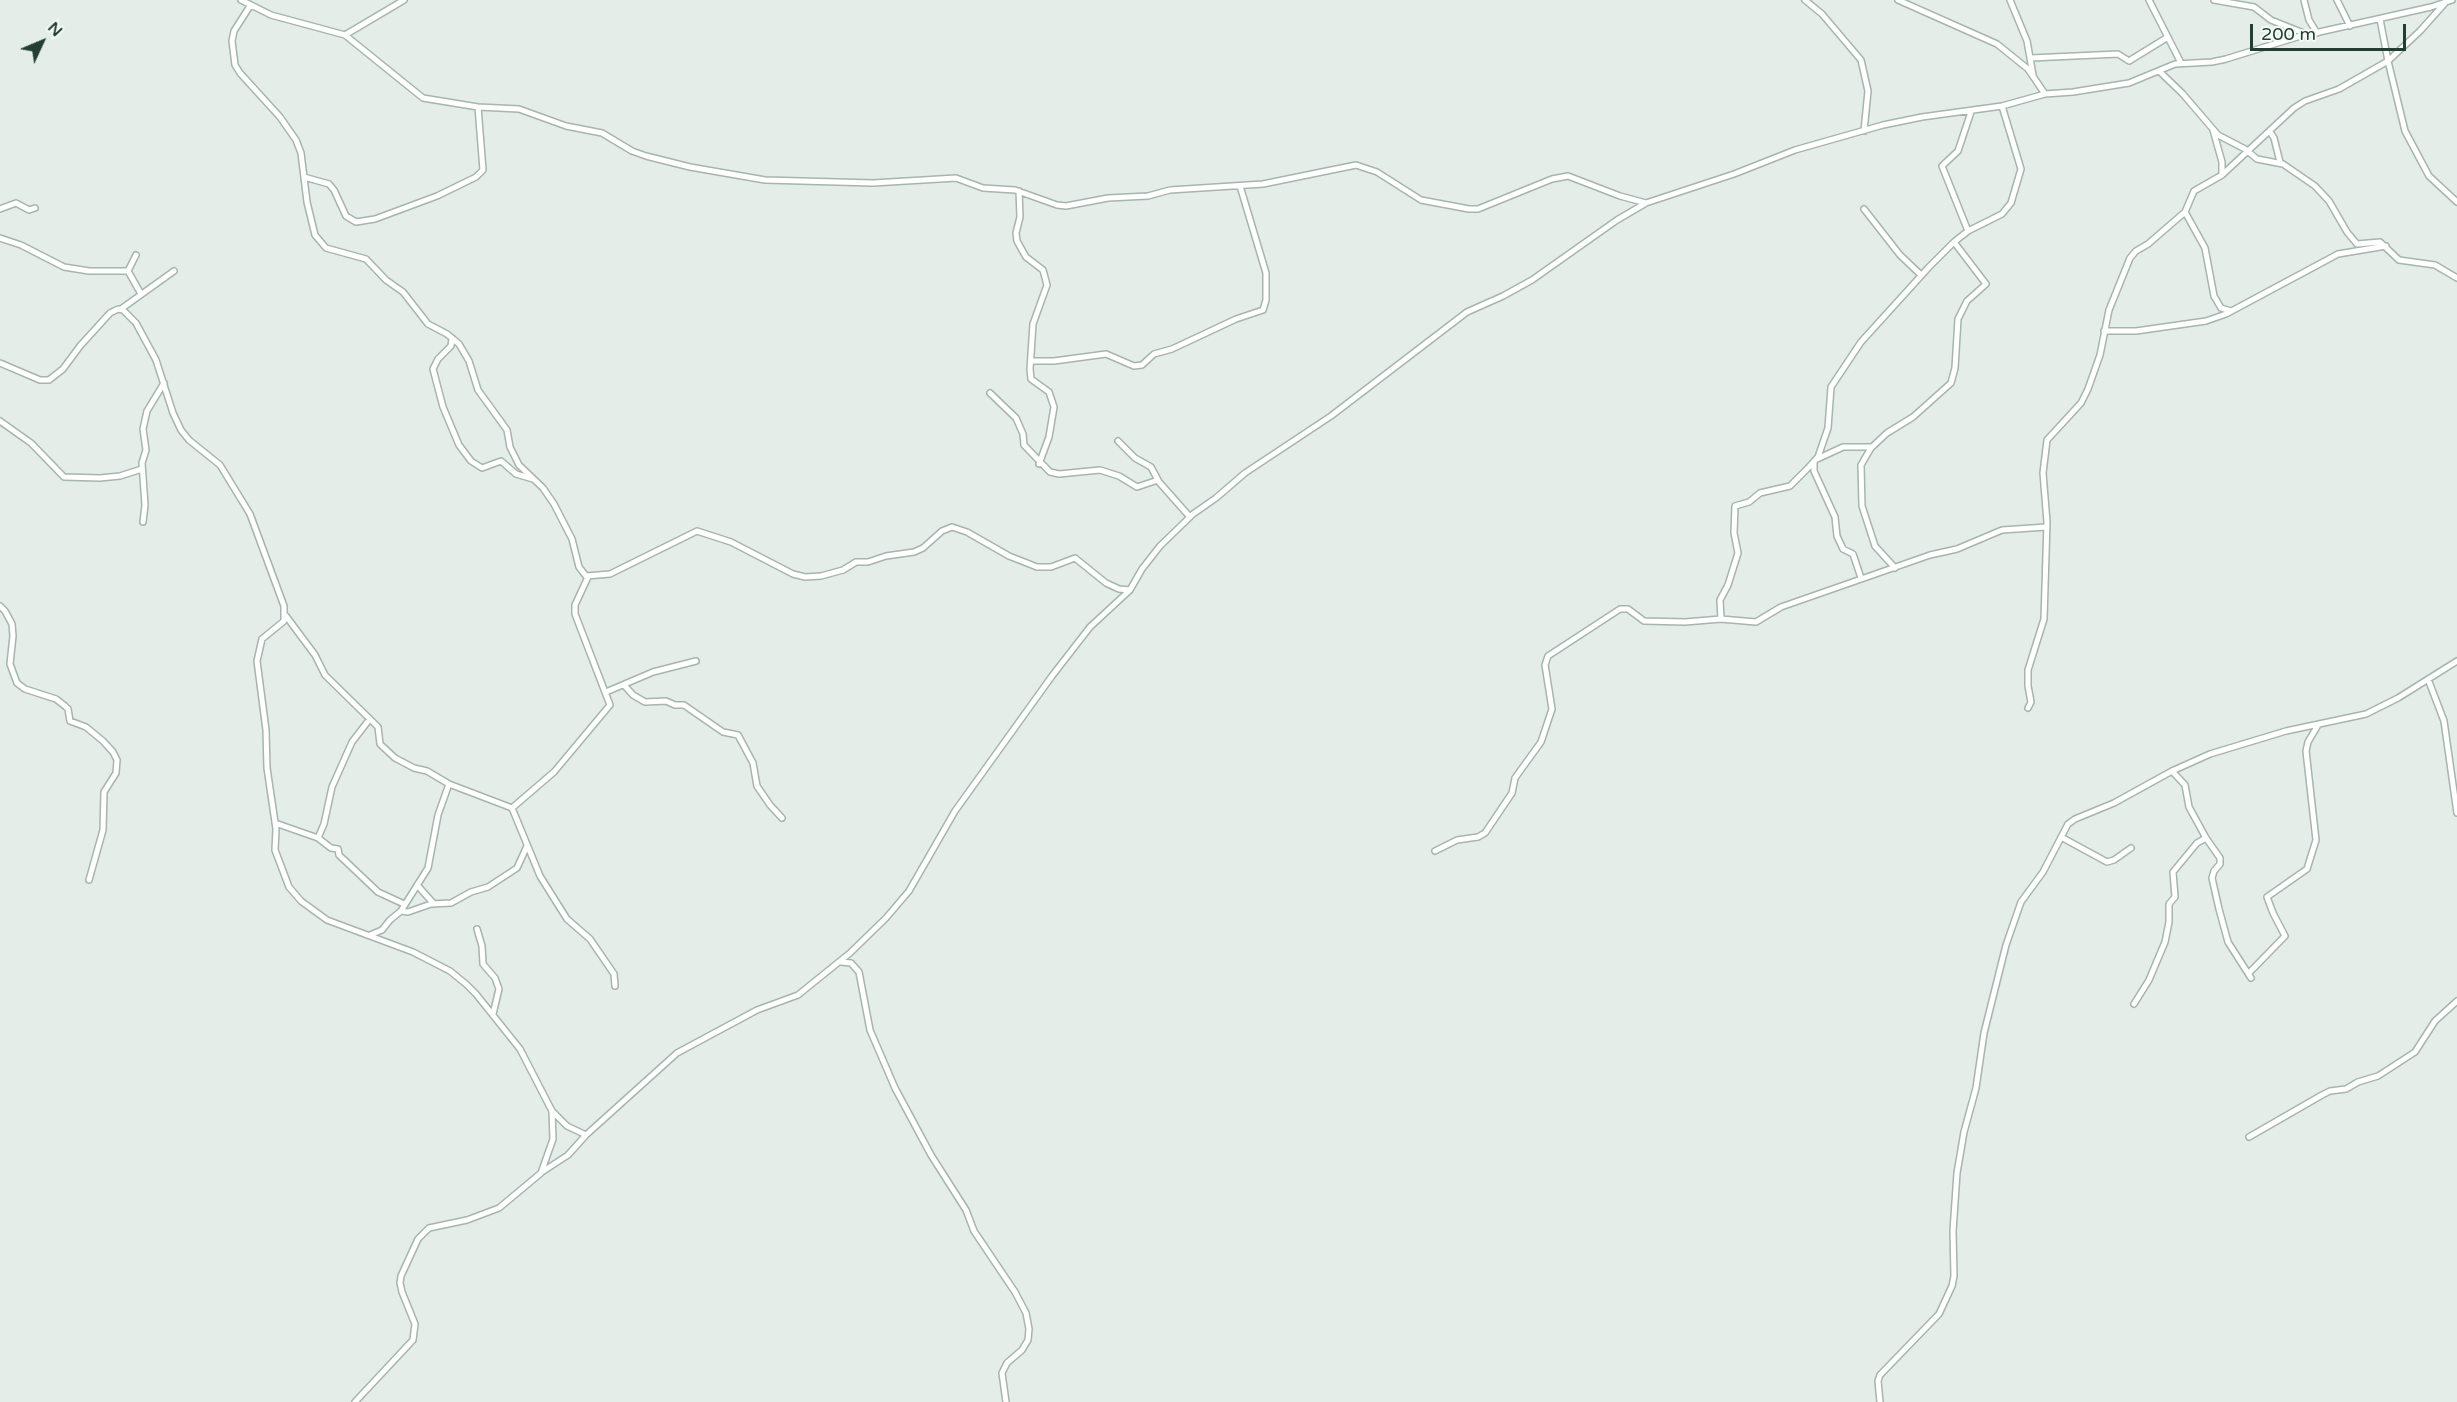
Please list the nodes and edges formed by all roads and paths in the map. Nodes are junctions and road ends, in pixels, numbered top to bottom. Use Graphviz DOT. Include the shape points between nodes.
graph roads {
  1 [pos="241,0"];
  2 [pos="404,0"];
  3 [pos="1805,0"];
  4 [pos="1898,0"];
  5 [pos="2149,0"];
  6 [pos="2214,0"];
  7 [pos="2304,0"];
  8 [pos="2337,0"];
  9 [pos="2449,1"];
  10 [pos="2012,2"];
  11 [pos="250,6"];
  12 [pos="2380,19"];
  13 [pos="2350,26"];
  14 [pos="2317,33"];
  15 [pos="345,35"];
  16 [pos="2307,35"];
  17 [pos="2168,37"];
  18 [pos="2031,58"];
  19 [pos="2388,61"];
  20 [pos="2181,63"];
  21 [pos="2158,71"];
  22 [pos="2033,75"];
  23 [pos="2045,94"];
  24 [pos="2002,106"];
  25 [pos="478,107"];
  26 [pos="1971,112"];
  27 [pos="2212,130"];
  28 [pos="1864,131"];
  29 [pos="2270,132"];
  30 [pos="2248,152"];
  31 [pos="2280,162"];
  32 [pos="2222,175"];
  33 [pos="304,177"];
  34 [pos="1240,186"];
  35 [pos="1019,191"];
  36 [pos="2457,202"];
  37 [pos="1646,203"];
  38 [pos="35,208"];
  39 [pos="0,209"];
  40 [pos="1864,209"];
  41 [pos="2185,212"];
  42 [pos="1968,231"];
  43 [pos="0,238"];
  44 [pos="1954,242"];
  45 [pos="2386,246"];
  46 [pos="136,255"];
  47 [pos="128,271"];
  48 [pos="174,271"];
  49 [pos="1921,276"];
  50 [pos="2457,278"];
  51 [pos="141,294"];
  52 [pos="121,309"];
  53 [pos="2231,310"];
  54 [pos="2104,331"];
  55 [pos="452,338"];
  56 [pos="1031,361"];
  57 [pos="0,363"];
  58 [pos="164,383"];
  59 [pos="990,393"];
  60 [pos="0,421"];
  61 [pos="1119,441"];
  62 [pos="1872,447"];
  63 [pos="1815,460"];
  64 [pos="1039,464"];
  65 [pos="142,469"];
  66 [pos="534,479"];
  67 [pos="1158,480"];
  68 [pos="1190,517"];
  69 [pos="142,522"];
  70 [pos="2046,528"];
  71 [pos="1895,568"];
  72 [pos="588,577"];
  73 [pos="1861,578"];
  74 [pos="1130,590"];
  75 [pos="0,606"];
  76 [pos="286,616"];
  77 [pos="1721,618"];
  78 [pos="696,661"];
  79 [pos="2457,661"];
  80 [pos="2428,679"];
  81 [pos="624,685"];
  82 [pos="606,692"];
  83 [pos="2028,708"];
  84 [pos="369,720"];
  85 [pos="2318,725"];
  86 [pos="2172,771"];
  87 [pos="448,784"];
  88 [pos="512,808"];
  89 [pos="2457,813"];
  90 [pos="782,818"];
  91 [pos="275,823"];
  92 [pos="2061,837"];
  93 [pos="318,838"];
  94 [pos="2206,838"];
  95 [pos="527,846"];
  96 [pos="2131,848"];
  97 [pos="1436,851"];
  98 [pos="88,880"];
  99 [pos="417,885"];
  100 [pos="404,904"];
  101 [pos="434,904"];
  102 [pos="401,911"];
  103 [pos="477,929"];
  104 [pos="369,935"];
  105 [pos="838,963"];
  106 [pos="615,986"];
  107 [pos="2457,1001"];
  108 [pos="2134,1004"];
  109 [pos="493,1014"];
  110 [pos="552,1111"];
  111 [pos="586,1135"];
  112 [pos="2249,1137"];
  113 [pos="541,1173"];
  114 [pos="355,1402"];
  115 [pos="1006,1402"];
  116 [pos="1880,1402"];
  1 -- 11 [label="street"];
  2 -- 15 [label="street"];
  3 -- 28 [label="street" via="1861,60 1868,91"];
  4 -- 22 [label="street" via="1982,36"];
  5 -- 17 [label="street"];
  6 -- 16 [label="street" via="2253,7 2271,20"];
  7 -- 14 [label="street"];
  8 -- 13 [label="street"];
  9 -- 12 [label="street"];
  9 -- 19 [label="street"];
  10 -- 18 [label="street"];
  11 -- 15 [label="street"];
  11 -- 33 [label="street" via="234,31 235,65 286,125 301,153"];
  12 -- 13 [label="street"];
  12 -- 19 [label="street"];
  13 -- 14 [label="street"];
  14 -- 16 [label="street"];
  15 -- 25 [label="street" via="418,96"];
  16 -- 20 [label="street" via="2212,62"];
  17 -- 18 [label="street" via="2129,61 2118,54"];
  17 -- 20 [label="street"];
  18 -- 22 [label="street"];
  19 -- 29 [label="street" via="2339,89 2299,104"];
  19 -- 36 [label="street" via="2410,142 2429,176"];
  20 -- 21 [label="street"];
  21 -- 23 [label="street" via="2128,83"];
  21 -- 27 [label="street"];
  22 -- 23 [label="street"];
  23 -- 24 [label="street"];
  24 -- 26 [label="street"];
  24 -- 42 [label="street" via="2019,160 2019,176 2004,212"];
  25 -- 33 [label="street" via="483,170 437,196 356,222 346,216 329,184"];
  25 -- 35 [label="street" via="532,112 566,126 602,133 646,156 765,180 873,183 956,178 983,188"];
  26 -- 28 [label="street" via="1908,120"];
  26 -- 42 [label="street" via="1958,151 1942,166"];
  27 -- 30 [label="street"];
  27 -- 32 [label="street"];
  28 -- 37 [label="street" via="1795,150"];
  29 -- 30 [label="street"];
  29 -- 31 [label="street"];
  30 -- 31 [label="street" via="2257,159"];
  30 -- 32 [label="street"];
  31 -- 45 [label="street" via="2322,192 2354,241 2380,242"];
  32 -- 41 [label="street" via="2192,193"];
  33 -- 55 [label="street" via="313,229 322,244 366,259 403,292 428,324"];
  34 -- 35 [label="street" via="1213,185 1066,206"];
  34 -- 37 [label="street" via="1356,165 1377,172 1420,200 1468,209 1568,176"];
  34 -- 56 [label="street" via="1266,273 1263,310 1154,354 1138,366 1106,354"];
  35 -- 56 [label="street" via="1017,241 1026,256 1043,270 1047,285 1033,324"];
  37 -- 68 [label="street" via="1532,280 1467,312"];
  38 -- 39 [label="street" via="29,210 16,203"];
  40 -- 49 [label="street"];
  41 -- 53 [label="street" via="2205,248 2214,296 2222,308"];
  41 -- 54 [label="street" via="2132,256"];
  42 -- 44 [label="street"];
  43 -- 47 [label="street" via="61,266"];
  44 -- 49 [label="street"];
  44 -- 62 [label="street" via="1986,284 1967,301 1958,319 1953,379 1920,412"];
  45 -- 50 [label="street" via="2399,260 2435,265"];
  45 -- 53 [label="street" via="2338,254"];
  46 -- 47 [label="street"];
  47 -- 51 [label="street"];
  48 -- 51 [label="street"];
  49 -- 63 [label="street" via="1861,342 1831,387 1830,422"];
  51 -- 52 [label="street"];
  52 -- 57 [label="street" via="110,313 51,380 40,380"];
  52 -- 58 [label="street" via="136,323"];
  53 -- 54 [label="street" via="2195,324"];
  54 -- 70 [label="street" via="2097,365 2083,399 2047,440 2043,473"];
  55 -- 66 [label="street" via="466,355 478,390 507,430 515,458"];
  55 -- 66 [label="street" via="452,344 433,369 459,445 482,468 500,461 516,474"];
  56 -- 64 [label="street" via="1032,379 1049,392 1054,407"];
  58 -- 65 [label="street" via="147,411"];
  58 -- 76 [label="street" via="181,430 220,465 250,514"];
  59 -- 64 [label="street" via="1016,418 1024,445"];
  60 -- 65 [label="street" via="32,443 64,477 120,476"];
  61 -- 67 [label="street" via="1135,458 1151,467"];
  62 -- 63 [label="street" via="1843,447"];
  62 -- 71 [label="street" via="1861,463 1862,506 1875,546"];
  63 -- 73 [label="street" via="1814,471 1835,517 1837,536 1843,549 1853,554"];
  63 -- 77 [label="street" via="1790,486 1760,493 1735,506 1738,553 1720,600"];
  64 -- 67 [label="street" via="1059,474 1107,472 1137,487"];
  65 -- 69 [label="street"];
  66 -- 72 [label="street" via="554,504 572,539 579,567"];
  67 -- 68 [label="street"];
  68 -- 74 [label="street" via="1151,556"];
  70 -- 71 [label="street" via="2002,530"];
  70 -- 83 [label="street" via="2044,619 2028,674"];
  71 -- 73 [label="street"];
  72 -- 74 [label="street" via="610,574 697,531 731,542 793,574 813,577 843,570 856,562 914,552 952,527 1037,567 1051,567 1075,558 1111,586"];
  72 -- 82 [label="street" via="575,614"];
  73 -- 77 [label="street" via="1781,607 1756,622"];
  74 -- 105 [label="street" via="1090,627 999,747 955,811 902,901"];
  75 -- 98 [label="street" via="12,624 10,664 17,683 56,699 68,709 70,721 95,734 117,760 116,772 104,792 104,830"];
  76 -- 84 [label="street" via="325,675"];
  76 -- 91 [label="street" via="262,639 257,661"];
  77 -- 97 [label="street" via="1644,621 1622,608 1549,654 1545,665 1552,709 1541,742 1515,778 1512,793 1485,833 1457,840"];
  78 -- 81 [label="street" via="661,669"];
  79 -- 80 [label="street"];
  80 -- 85 [label="street" via="2366,714"];
  80 -- 89 [label="street" via="2444,721"];
  81 -- 82 [label="street"];
  81 -- 90 [label="street" via="645,702 684,705 723,732 738,735 752,760 757,786"];
  82 -- 88 [label="street" via="610,705 606,712 544,782"];
  84 -- 87 [label="street" via="379,729 381,746 392,756"];
  84 -- 93 [label="street" via="352,742 332,787"];
  85 -- 86 [label="street" via="2236,745"];
  85 -- 94 [label="street" via="2306,751 2316,840 2307,869 2267,897 2286,936 2250,976 2228,942 2212,878 2220,858"];
  86 -- 92 [label="street" via="2115,803 2075,819"];
  86 -- 94 [label="street" via="2187,789 2189,807"];
  87 -- 88 [label="street"];
  87 -- 99 [label="street" via="429,864"];
  88 -- 95 [label="street"];
  91 -- 93 [label="street"];
  91 -- 104 [label="street" via="276,855 293,893 327,920"];
  92 -- 96 [label="street" via="2108,862"];
  92 -- 116 [label="street" via="2018,910 1984,1033 1957,1173 1952,1286 1939,1314 1880,1375"];
  93 -- 100 [label="street" via="339,850 339,855 378,892"];
  94 -- 108 [label="street" via="2174,872 2175,897 2169,904 2165,942"];
  95 -- 101 [label="street" via="510,874 456,901"];
  95 -- 106 [label="street" via="550,893 571,924 590,939 614,974"];
  99 -- 100 [label="street"];
  99 -- 101 [label="street"];
  100 -- 102 [label="street"];
  101 -- 102 [label="street"];
  102 -- 104 [label="street" via="382,930"];
  103 -- 109 [label="street" via="483,964 499,985"];
  104 -- 109 [label="street" via="450,971"];
  105 -- 111 [label="street" via="798,995 757,1010 677,1053"];
  105 -- 115 [label="street" via="851,963 859,972 870,1030 895,1088 966,1210 974,1231 1026,1313 1028,1340 1006,1363 1002,1373"];
  107 -- 112 [label="street" via="2436,1021 2415,1052 2378,1076 2330,1091"];
  109 -- 110 [label="street" via="520,1049"];
  110 -- 111 [label="street" via="567,1126"];
  110 -- 113 [label="street" via="553,1139"];
  111 -- 113 [label="street" via="568,1155"];
  113 -- 114 [label="street" via="499,1208 429,1228 418,1239 400,1283 415,1324 413,1340"];
}
